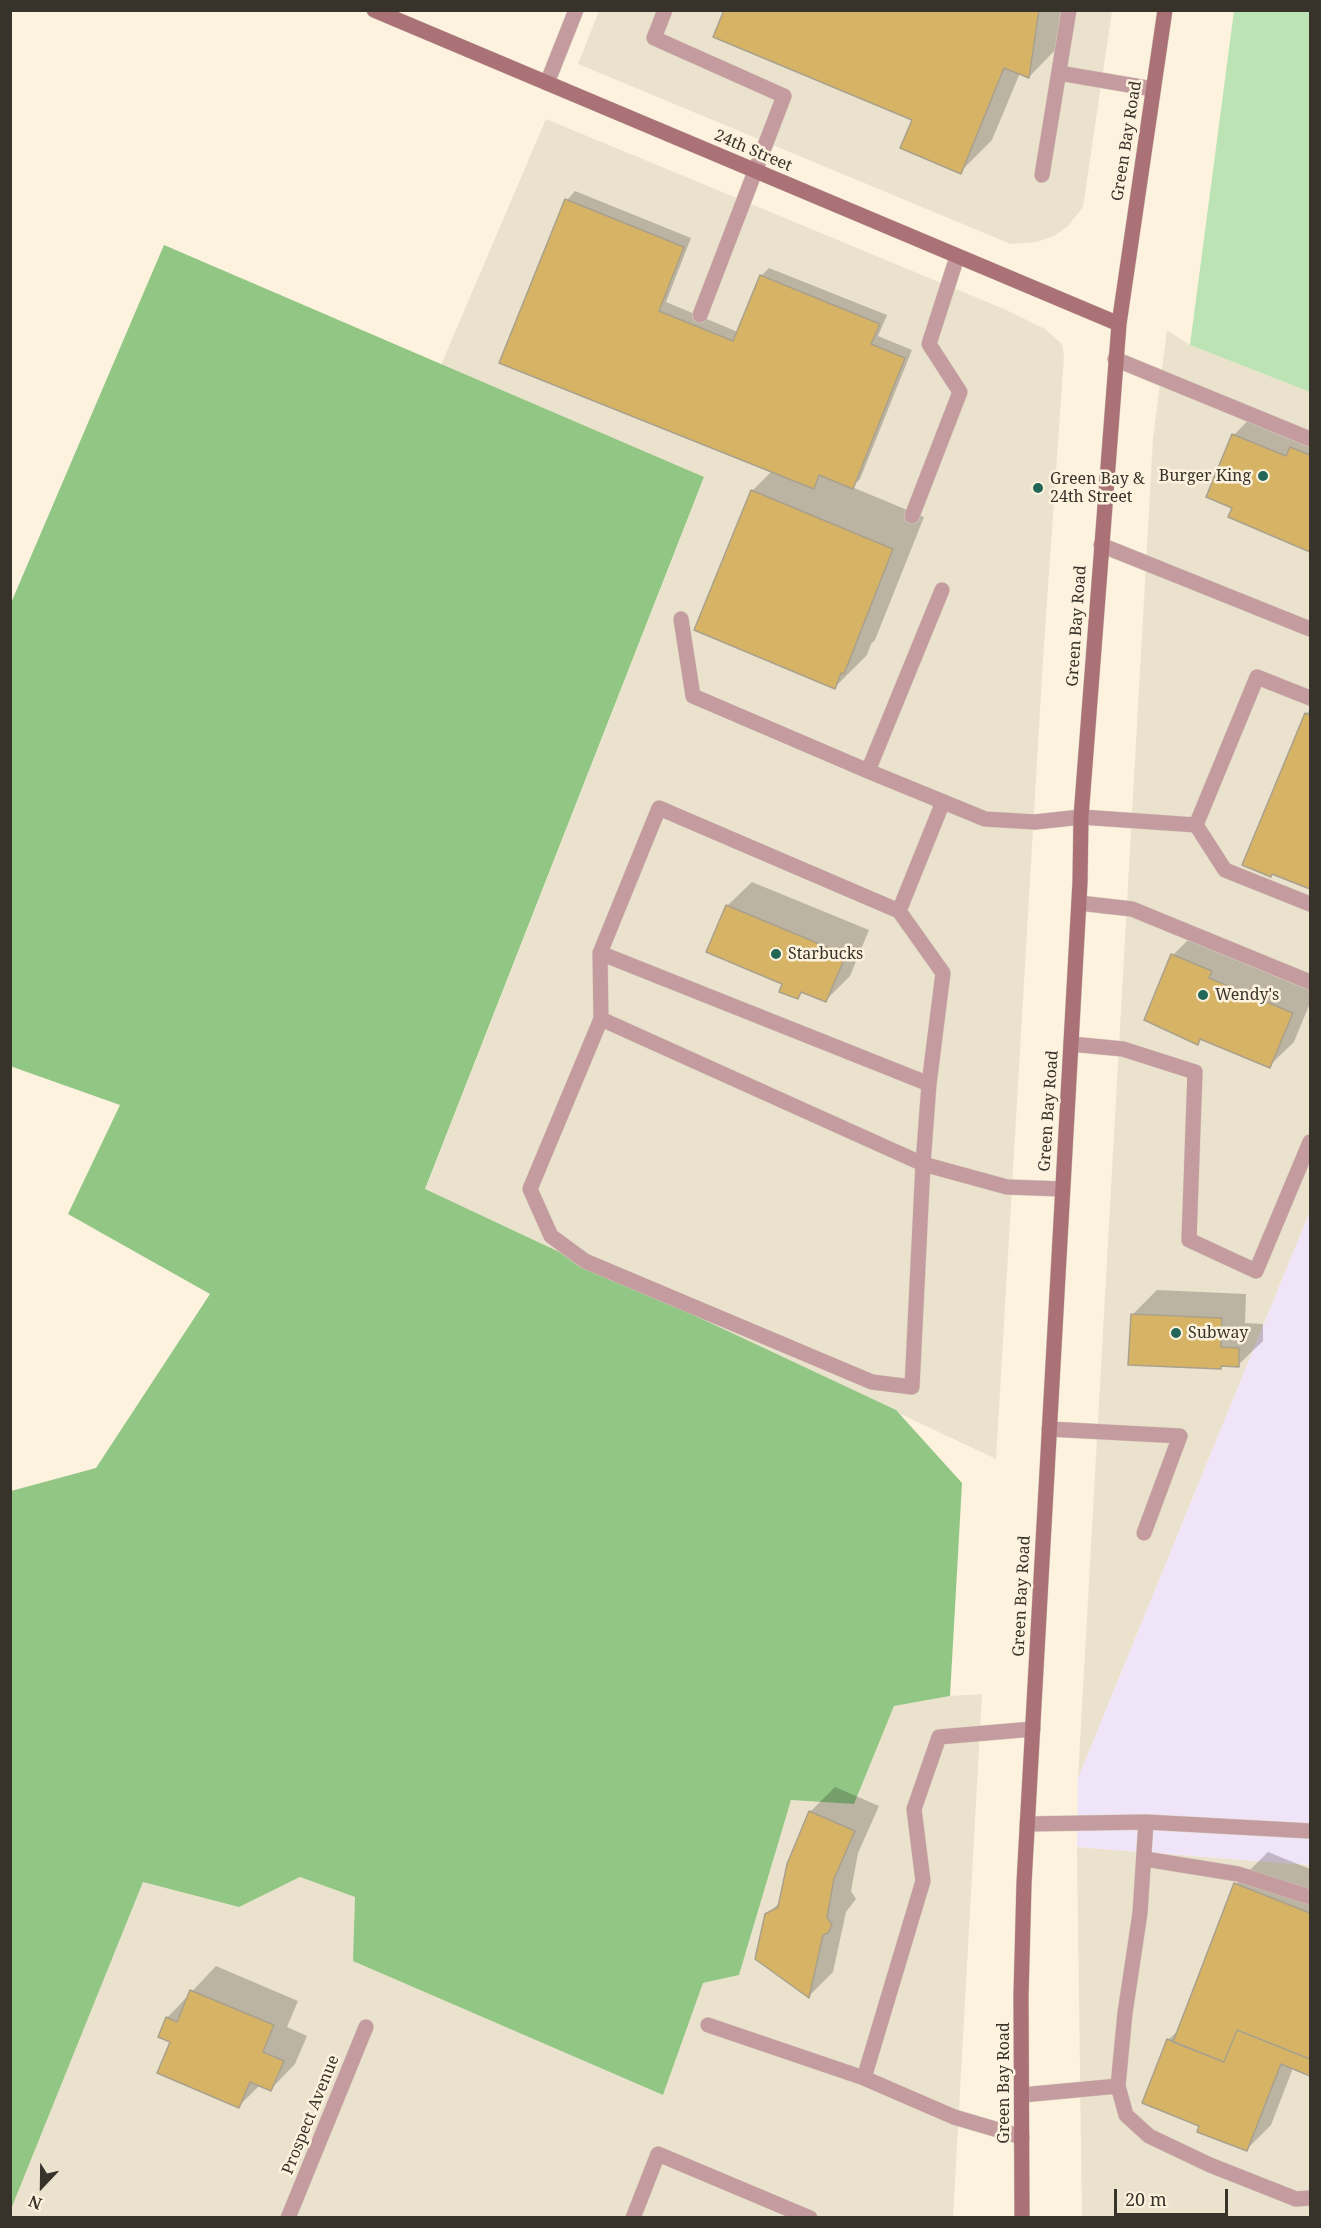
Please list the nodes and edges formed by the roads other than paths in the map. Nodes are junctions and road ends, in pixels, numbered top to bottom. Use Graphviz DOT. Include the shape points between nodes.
graph roads {
  1 [pos="374,10"];
  2 [pos="576,10"];
  3 [pos="665,10"];
  4 [pos="1069,10"];
  5 [pos="1165,10"];
  6 [pos="397,15"];
  7 [pos="1059,73"];
  8 [pos="547,83"];
  9 [pos="1153,89"];
  10 [pos="755,171"];
  11 [pos="1042,175"];
  12 [pos="957,256"];
  13 [pos="700,315"];
  14 [pos="1119,324"];
  15 [pos="1115,359"];
  16 [pos="1311,439"];
  17 [pos="912,516"];
  18 [pos="1101,545"];
  19 [pos="942,590"];
  20 [pos="681,620"];
  21 [pos="1311,629"];
  22 [pos="1311,699"];
  23 [pos="868,771"];
  24 [pos="943,802"];
  25 [pos="1081,817"];
  26 [pos="1196,825"];
  27 [pos="1079,903"];
  28 [pos="1311,904"];
  29 [pos="899,911"];
  30 [pos="600,953"];
  31 [pos="1311,982"];
  32 [pos="601,1019"];
  33 [pos="1071,1044"];
  34 [pos="929,1084"];
  35 [pos="1311,1142"];
  36 [pos="923,1164"];
  37 [pos="1062,1189"];
  38 [pos="1049,1429"];
  39 [pos="1144,1533"];
  40 [pos="1033,1728"];
  41 [pos="1146,1822"];
  42 [pos="1027,1824"];
  43 [pos="1311,1831"];
  44 [pos="1145,1859"];
  45 [pos="1311,1897"];
  46 [pos="708,2025"];
  47 [pos="366,2027"];
  48 [pos="864,2078"];
  49 [pos="1118,2086"];
  50 [pos="1022,2095"];
  51 [pos="1022,2137"];
  52 [pos="1311,2198"];
  53 [pos="288,2217"];
  54 [pos="633,2217"];
  55 [pos="810,2217"];
  56 [pos="1022,2217"];
  1 -- 6 [label="main road, 24th Street"];
  2 -- 8 [label="street"];
  3 -- 10 [label="street" via="654,38 784,96"];
  4 -- 7 [label="street"];
  5 -- 9 [label="main road, Green Bay Road"];
  6 -- 8 [label="main road, 24th Street"];
  7 -- 9 [label="street"];
  7 -- 11 [label="street"];
  8 -- 10 [label="main road, 24th Street"];
  9 -- 14 [label="main road, Green Bay Road"];
  10 -- 12 [label="main road, 24th Street"];
  10 -- 13 [label="street"];
  12 -- 14 [label="main road, 24th Street"];
  12 -- 17 [label="street" via="929,344 960,392"];
  14 -- 15 [label="main road, Green Bay Road"];
  15 -- 16 [label="street"];
  15 -- 18 [label="main road, Green Bay Road"];
  18 -- 21 [label="street"];
  18 -- 25 [label="main road, Green Bay Road"];
  19 -- 23 [label="street"];
  20 -- 23 [label="street" via="693,696"];
  22 -- 26 [label="street" via="1257,677"];
  23 -- 24 [label="street"];
  24 -- 25 [label="street" via="985,819 1035,822"];
  24 -- 29 [label="street"];
  25 -- 26 [label="street"];
  25 -- 27 [label="main road, Green Bay Road"];
  26 -- 28 [label="street" via="1225,870"];
  27 -- 31 [label="street" via="1132,909"];
  27 -- 33 [label="main road, Green Bay Road"];
  29 -- 30 [label="street" via="659,808"];
  29 -- 34 [label="street" via="943,973"];
  30 -- 32 [label="street"];
  30 -- 34 [label="street"];
  32 -- 36 [label="street"];
  32 -- 36 [label="street" via="530,1189 551,1236 585,1261 872,1382 912,1387"];
  33 -- 35 [label="street" via="1123,1049 1195,1072 1189,1240 1256,1271"];
  33 -- 37 [label="main road, Green Bay Road"];
  34 -- 36 [label="street"];
  36 -- 37 [label="street" via="1007,1186"];
  37 -- 38 [label="main road, Green Bay Road"];
  38 -- 39 [label="street" via="1180,1436"];
  38 -- 40 [label="main road, Green Bay Road"];
  40 -- 42 [label="main road, Green Bay Road"];
  40 -- 48 [label="street" via="939,1737 914,1809 923,1881"];
  41 -- 42 [label="street"];
  41 -- 43 [label="street"];
  41 -- 44 [label="street"];
  42 -- 50 [label="main road, Green Bay Road"];
  44 -- 45 [label="street" via="1238,1874"];
  44 -- 49 [label="street"];
  46 -- 48 [label="street"];
  47 -- 53 [label="street, Prospect Avenue"];
  48 -- 51 [label="street" via="954,2117"];
  49 -- 50 [label="street"];
  49 -- 52 [label="street" via="1126,2115 1149,2136 1296,2199"];
  50 -- 51 [label="main road, Green Bay Road"];
  51 -- 56 [label="main road, Green Bay Road"];
  54 -- 55 [label="street" via="658,2154"];
}
